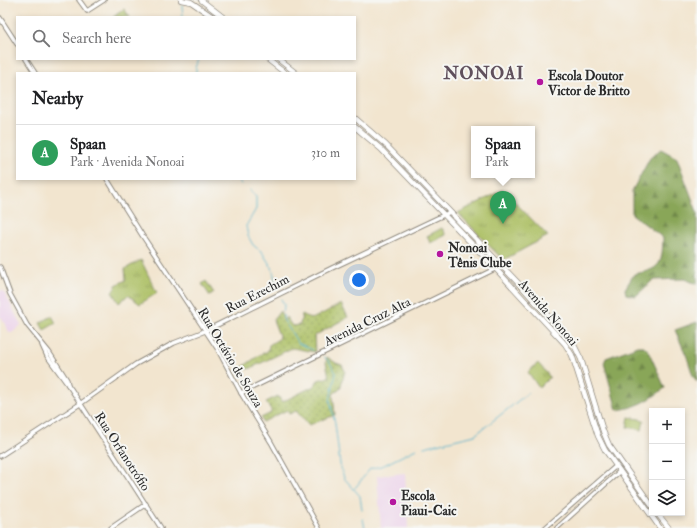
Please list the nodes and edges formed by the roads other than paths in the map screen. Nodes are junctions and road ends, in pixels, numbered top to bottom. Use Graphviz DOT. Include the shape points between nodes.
graph roads {
  1 [pos="79,0"];
  2 [pos="104,0"];
  3 [pos="181,0"];
  4 [pos="201,0"];
  5 [pos="212,16"];
  6 [pos="222,16"];
  7 [pos="0,18"];
  8 [pos="16,42"];
  9 [pos="27,60"];
  10 [pos="268,60"];
  11 [pos="279,60"];
  12 [pos="34,72"];
  13 [pos="284,72"];
  14 [pos="295,72"];
  15 [pos="356,119"];
  16 [pos="356,128"];
  17 [pos="107,180"];
  18 [pos="450,212"];
  19 [pos="444,215"];
  20 [pos="501,266"];
  21 [pos="0,267"];
  22 [pos="495,268"];
  23 [pos="205,331"];
  24 [pos="241,393"];
  25 [pos="80,404"];
  26 [pos="0,456"];
  27 [pos="616,466"];
  28 [pos="620,471"];
  29 [pos="632,479"];
  30 [pos="649,502"];
  31 [pos="146,504"];
  32 [pos="659,516"];
  33 [pos="111,528"];
  34 [pos="161,528"];
  35 [pos="319,528"];
  36 [pos="545,528"];
  37 [pos="557,528"];
  38 [pos="660,528"];
  39 [pos="669,528"];
  1 -- 2 [label="street" via="87,11"];
  3 -- 5 [label="main road" via="191,2"];
  4 -- 6 [label="main road"];
  7 -- 8 [label="street"];
  9 -- 12 [label="street"];
  10 -- 13 [label="main road"];
  11 -- 14 [label="main road"];
  15 -- 18 [label="main road, Avenida Nonoai" via="386,145"];
  16 -- 19 [label="main road, Avenida Nonoai" via="381,149"];
  17 -- 23 [label="street, Rua Octávio de Souza"];
  18 -- 19 [label="street, Rua Erechim"];
  18 -- 20 [label="main road, Avenida Nonoai"];
  19 -- 22 [label="main road, Avenida Nonoai"];
  19 -- 23 [label="street, Rua Erechim"];
  20 -- 22 [label="street, Avenida Cruz Alta"];
  20 -- 29 [label="main road, Avenida Nonoai" via="574,345 581,359 603,431"];
  21 -- 25 [label="street, Rua Orfanotrófio" via="10,294 27,325 59,367"];
  22 -- 24 [label="street, Avenida Cruz Alta"];
  22 -- 27 [label="main road, Avenida Nonoai" via="560,338 572,355 598,436"];
  23 -- 24 [label="street, Rua Octávio de Souza"];
  23 -- 25 [label="street, Rua Erechim" via="174,343 136,364"];
  24 -- 35 [label="street, Rua Octávio de Souza"];
  25 -- 26 [label="street, Rua Erechim"];
  25 -- 31 [label="street, Rua Orfanotrófio"];
  27 -- 28 [label="main road, Avenida Nonoai"];
  27 -- 29 [label="main road"];
  27 -- 36 [label="street"];
  28 -- 37 [label="street"];
  28 -- 38 [label="main road, Avenida Nonoai"];
  29 -- 30 [label="main road, Avenida Nonoai"];
  31 -- 33 [label="street"];
  31 -- 34 [label="street, Rua Orfanotrófio"];
  32 -- 39 [label="main road"];
}
